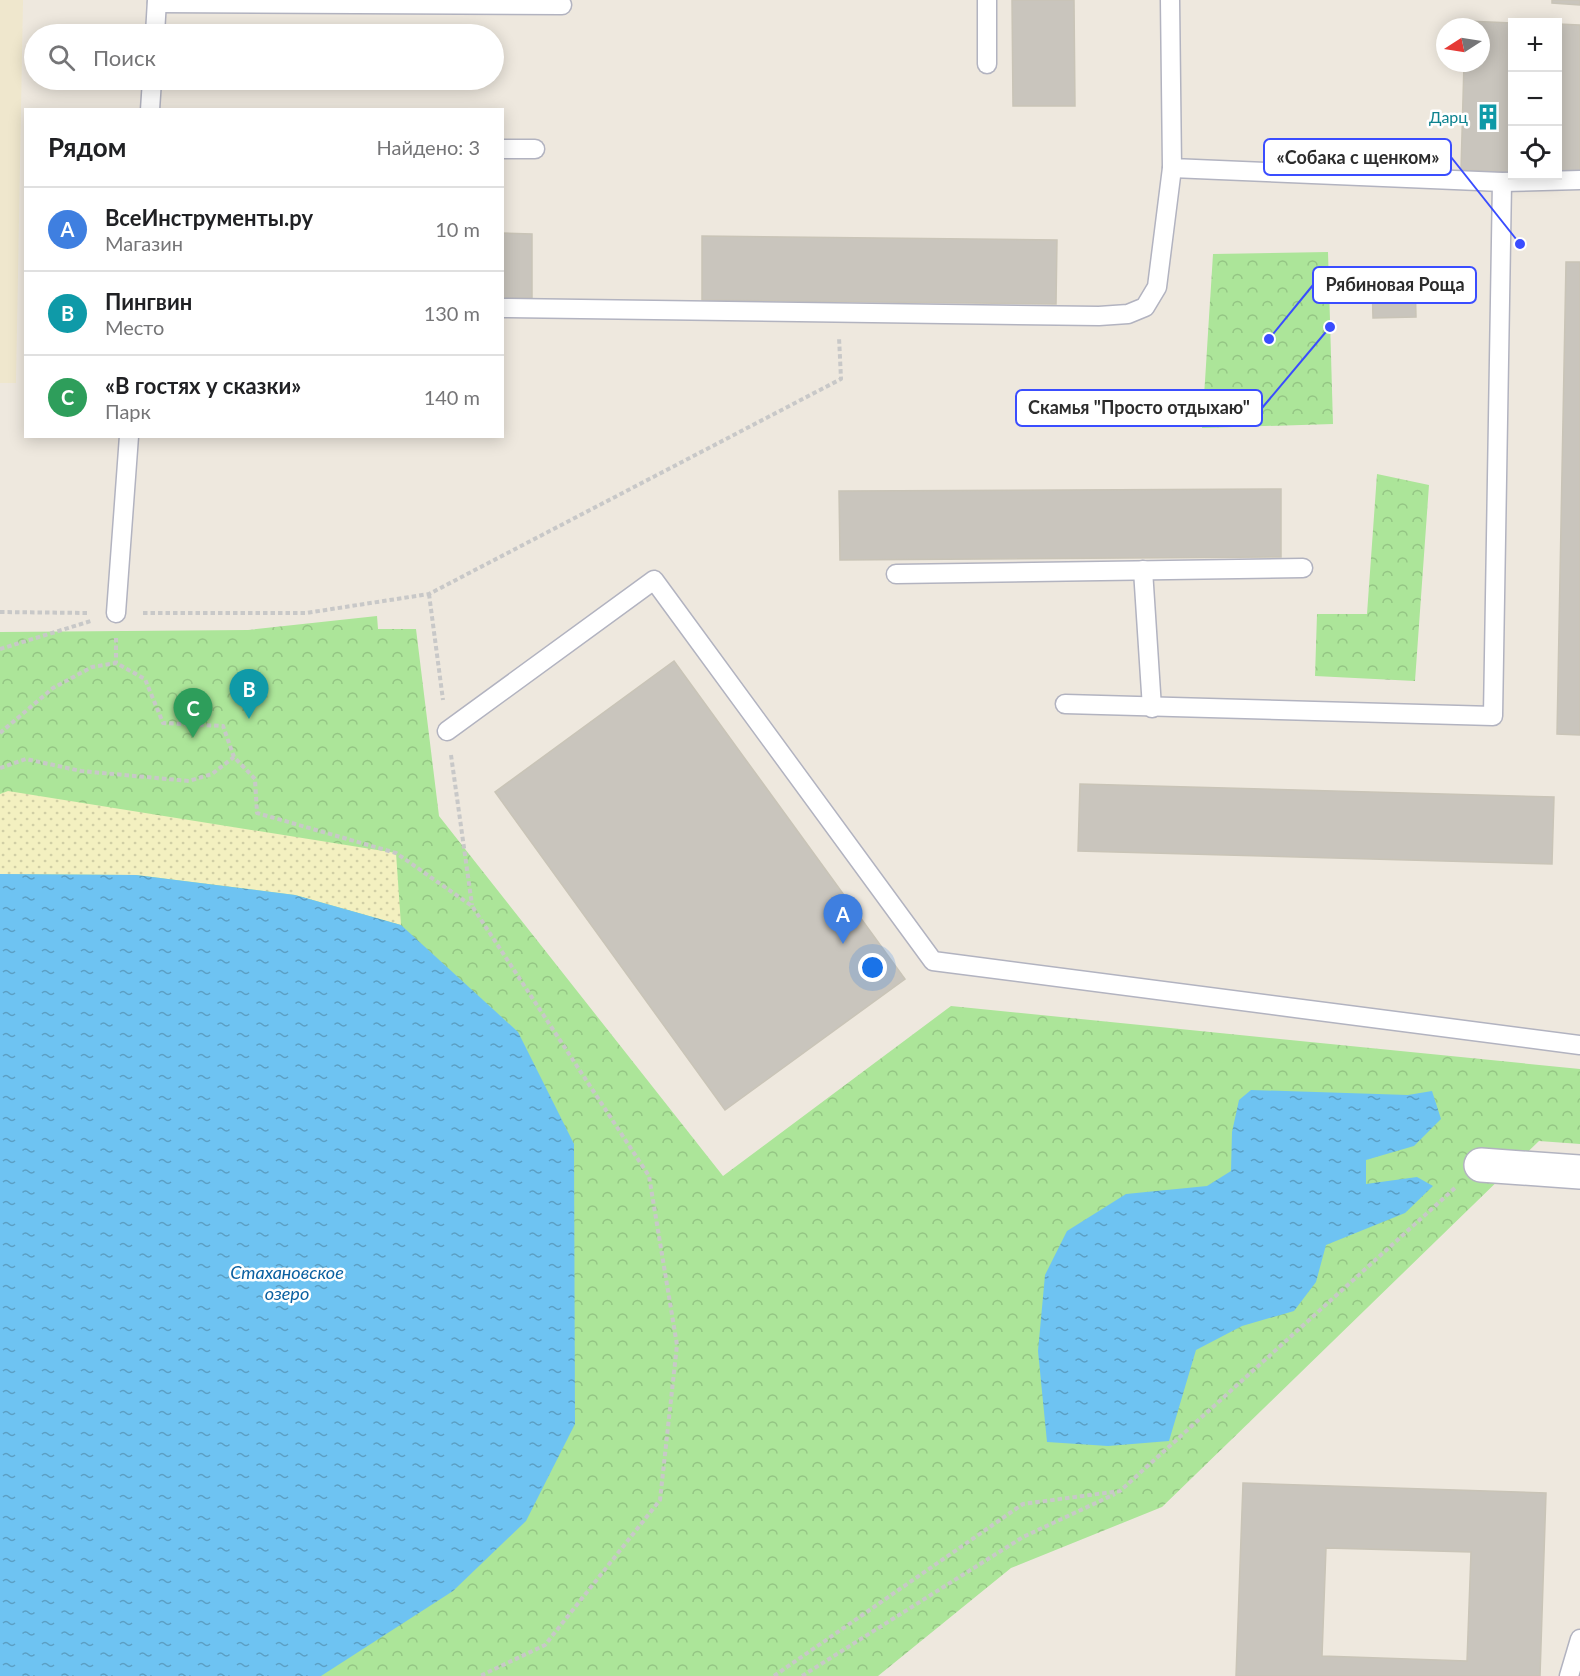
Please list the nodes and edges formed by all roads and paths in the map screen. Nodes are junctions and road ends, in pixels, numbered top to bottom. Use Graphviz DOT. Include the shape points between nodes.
graph roads {
  1 [pos="987,0"];
  2 [pos="1170,0"];
  3 [pos="157,2"];
  4 [pos="562,5"];
  5 [pos="156,24"];
  6 [pos="987,64"];
  7 [pos="151,90"];
  8 [pos="150,108"];
  9 [pos="504,149"];
  10 [pos="535,149"];
  11 [pos="1172,168"];
  12 [pos="1580,180"];
  13 [pos="1502,182"];
  14 [pos="504,308"];
  15 [pos="837,312"];
  16 [pos="129,438"];
  17 [pos="1303,568"];
  18 [pos="1143,570"];
  19 [pos="896,574"];
  20 [pos="0,612"];
  21 [pos="116,613"];
  22 [pos="0,648"];
  23 [pos="1065,704"];
  24 [pos="1152,708"];
  25 [pos="447,731"];
  26 [pos="0,733"];
  27 [pos="234,757"];
  28 [pos="0,768"];
  29 [pos="1580,1044"];
  30 [pos="1481,1165"];
  31 [pos="1580,1172"];
  32 [pos="1120,1491"];
  33 [pos="1580,1639"];
  34 [pos="480,1676"];
  35 [pos="774,1676"];
  36 [pos="802,1676"];
  37 [pos="1569,1676"];
  1 -- 6 [label="lane"];
  2 -- 11 [label="lane"];
  3 -- 4 [label="lane"];
  3 -- 5 [label="lane"];
  7 -- 8 [label="lane"];
  9 -- 10 [label="lane"];
  11 -- 13 [label="lane"];
  11 -- 15 [label="lane" via="1157,287 1145,307 1128,314 1099,316"];
  12 -- 13 [label="lane"];
  13 -- 24 [label="lane" via="1493,716"];
  14 -- 15 [label="lane"];
  15 -- 21 [label="path" via="841,379 429,594 306,614"];
  16 -- 21 [label="lane"];
  17 -- 18 [label="lane"];
  18 -- 19 [label="lane"];
  18 -- 24 [label="lane"];
  20 -- 21 [label="path"];
  21 -- 22 [label="path"];
  23 -- 24 [label="lane"];
  25 -- 29 [label="lane" via="654,580 933,962"];
  26 -- 27 [label="path" via="53,688 92,667 116,663 145,679 163,723 223,726"];
  27 -- 28 [label="path" via="212,774 189,781 81,771 26,759"];
  27 -- 34 [label="path" via="255,779 257,813 396,853 472,906 649,1176 677,1345 660,1500 545,1645"];
  30 -- 31 [label="street"];
  30 -- 32 [label="path"];
  32 -- 35 [label="path" via="1023,1504"];
  32 -- 36 [label="path" via="1023,1537"];
  33 -- 37 [label="lane"];
}
